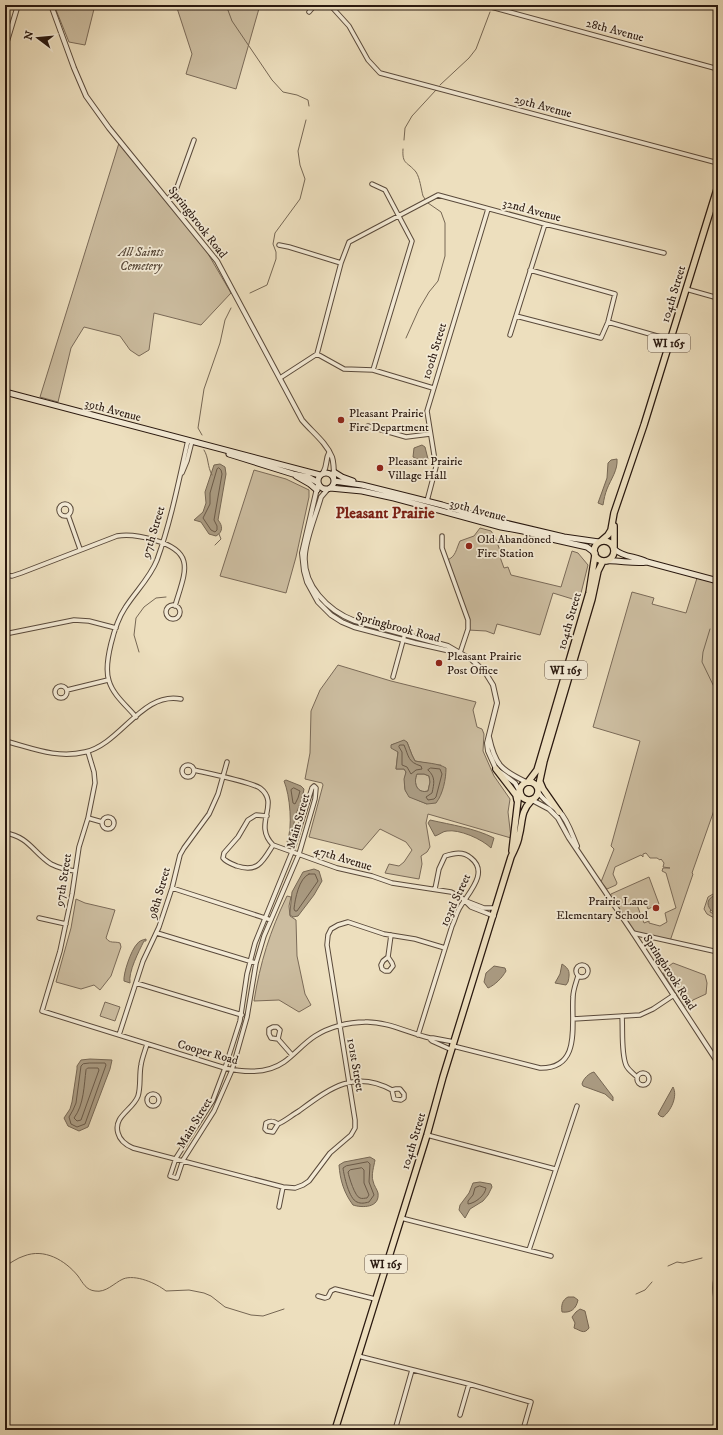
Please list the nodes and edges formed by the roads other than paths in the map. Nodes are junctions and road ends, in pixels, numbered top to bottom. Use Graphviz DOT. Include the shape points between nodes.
graph roads {
  1 [pos="18,5"];
  2 [pos="51,5"];
  3 [pos="315,5"];
  4 [pos="330,5"];
  5 [pos="484,5"];
  6 [pos="309,12"];
  7 [pos="7,36"];
  8 [pos="5,48"];
  9 [pos="718,69"];
  10 [pos="194,140"];
  11 [pos="718,163"];
  12 [pos="372,184"];
  13 [pos="718,186"];
  14 [pos="168,199"];
  15 [pos="488,209"];
  16 [pos="399,215"];
  17 [pos="545,224"];
  18 [pos="279,245"];
  19 [pos="664,253"];
  20 [pos="341,263"];
  21 [pos="530,270"];
  22 [pos="686,289"];
  23 [pos="718,298"];
  24 [pos="516,316"];
  25 [pos="608,322"];
  26 [pos="510,335"];
  27 [pos="670,340"];
  28 [pos="317,354"];
  29 [pos="373,370"];
  30 [pos="280,378"];
  31 [pos="433,388"];
  32 [pos="5,392"];
  33 [pos="368,426"];
  34 [pos="430,434"];
  35 [pos="190,440"];
  36 [pos="215,447"];
  37 [pos="329,453"];
  38 [pos="334,472"];
  39 [pos="294,474"];
  40 [pos="321,474"];
  41 [pos="334,480"];
  42 [pos="318,483"];
  43 [pos="362,484"];
  44 [pos="329,489"];
  45 [pos="317,490"];
  46 [pos="620,500"];
  47 [pos="427,501"];
  48 [pos="68,515"];
  49 [pos="442,536"];
  50 [pos="557,538"];
  51 [pos="162,542"];
  52 [pos="600,542"];
  53 [pos="614,548"];
  54 [pos="80,549"];
  55 [pos="595,554"];
  56 [pos="604,561"];
  57 [pos="647,562"];
  58 [pos="5,575"];
  59 [pos="718,581"];
  60 [pos="174,606"];
  61 [pos="116,628"];
  62 [pos="5,634"];
  63 [pos="404,634"];
  64 [pos="403,640"];
  65 [pos="460,653"];
  66 [pos="393,677"];
  67 [pos="108,680"];
  68 [pos="67,690"];
  69 [pos="181,699"];
  70 [pos="136,717"];
  71 [pos="489,735"];
  72 [pos="5,741"];
  73 [pos="88,752"];
  74 [pos="227,762"];
  75 [pos="496,769"];
  76 [pos="194,770"];
  77 [pos="223,777"];
  78 [pos="540,781"];
  79 [pos="527,782"];
  80 [pos="519,790"];
  81 [pos="538,791"];
  82 [pos="532,800"];
  83 [pos="517,801"];
  84 [pos="559,812"];
  85 [pos="267,816"];
  86 [pos="88,818"];
  87 [pos="102,822"];
  88 [pos="5,833"];
  89 [pos="273,845"];
  90 [pos="292,852"];
  91 [pos="579,852"];
  92 [pos="299,854"];
  93 [pos="511,857"];
  94 [pos="75,871"];
  95 [pos="172,888"];
  96 [pos="435,889"];
  97 [pos="464,900"];
  98 [pos="496,908"];
  99 [pos="494,916"];
  100 [pos="39,918"];
  101 [pos="265,918"];
  102 [pos="271,920"];
  103 [pos="66,924"];
  104 [pos="157,933"];
  105 [pos="633,933"];
  106 [pos="391,935"];
  107 [pos="445,948"];
  108 [pos="718,952"];
  109 [pos="388,957"];
  110 [pos="250,961"];
  111 [pos="256,963"];
  112 [pos="578,976"];
  113 [pos="136,983"];
  114 [pos="674,995"];
  115 [pos="42,1011"];
  116 [pos="241,1015"];
  117 [pos="622,1016"];
  118 [pos="247,1017"];
  119 [pos="573,1019"];
  120 [pos="340,1026"];
  121 [pos="119,1035"];
  122 [pos="418,1035"];
  123 [pos="278,1039"];
  124 [pos="430,1039"];
  125 [pos="147,1044"];
  126 [pos="453,1046"];
  127 [pos="292,1056"];
  128 [pos="718,1063"];
  129 [pos="226,1068"];
  130 [pos="232,1070"];
  131 [pos="637,1077"];
  132 [pos="349,1082"];
  133 [pos="392,1090"];
  134 [pos="138,1095"];
  135 [pos="148,1099"];
  136 [pos="577,1106"];
  137 [pos="278,1124"];
  138 [pos="427,1136"];
  139 [pos="176,1158"];
  140 [pos="183,1160"];
  141 [pos="555,1169"];
  142 [pos="283,1187"];
  143 [pos="279,1207"];
  144 [pos="401,1218"];
  145 [pos="529,1250"];
  146 [pos="551,1256"];
  147 [pos="318,1296"];
  148 [pos="375,1299"];
  149 [pos="358,1356"];
  150 [pos="412,1370"];
  151 [pos="469,1384"];
  152 [pos="460,1415"];
  153 [pos="335,1430"];
  154 [pos="395,1430"];
  155 [pos="523,1430"];
  1 -- 7 [label="street"];
  2 -- 14 [label="street, Springbrook Road" via="86,96"];
  3 -- 6 [label="street"];
  4 -- 11 [label="street, 29th Avenue" via="349,26 368,60 380,73"];
  5 -- 9 [label="street, 28th Avenue"];
  7 -- 8 [label="street"];
  10 -- 14 [label="street" via="176,190"];
  12 -- 16 [label="street" via="385,190"];
  13 -- 22 [label="main road, 104th Street / WI 165"];
  14 -- 30 [label="street, Springbrook Road" via="217,261"];
  15 -- 16 [label="street, 32nd Avenue" via="438,195"];
  15 -- 17 [label="street, 32nd Avenue"];
  15 -- 31 [label="street, 100th Street"];
  16 -- 20 [label="street, 32nd Avenue" via="349,242"];
  16 -- 29 [label="street" via="412,241"];
  17 -- 19 [label="street, 32nd Avenue"];
  17 -- 21 [label="street"];
  18 -- 20 [label="street"];
  20 -- 28 [label="street, 32nd Avenue"];
  21 -- 24 [label="street"];
  21 -- 25 [label="street" via="615,294"];
  22 -- 23 [label="street"];
  22 -- 27 [label="main road, 104th Street / WI 165"];
  24 -- 25 [label="street" via="601,338"];
  24 -- 26 [label="street"];
  25 -- 27 [label="street"];
  27 -- 46 [label="main road, 104th Street / WI 165"];
  28 -- 29 [label="street" via="344,369"];
  28 -- 30 [label="street"];
  29 -- 31 [label="street"];
  30 -- 37 [label="street, Springbrook Road" via="302,420 321,440"];
  31 -- 34 [label="street, 100th Street" via="427,410"];
  32 -- 35 [label="main road, 39th Avenue"];
  33 -- 34 [label="street" via="406,437"];
  34 -- 47 [label="street, 100th Street" via="436,467"];
  35 -- 36 [label="main road, 39th Avenue"];
  35 -- 51 [label="street, 97th Street"];
  36 -- 39 [label="main road, 39th Avenue" via="239,458"];
  36 -- 40 [label="main road, 39th Avenue"];
  37 -- 38 [label="street, Springbrook Road"];
  37 -- 40 [label="street" via="326,468"];
  38 -- 41 [label="street, Springbrook Road"];
  38 -- 43 [label="main road"];
  39 -- 42 [label="main road, 39th Avenue" via="308,477"];
  39 -- 45 [label="main road"];
  40 -- 41 [label="main road" via="331,474"];
  40 -- 42 [label="main road"];
  41 -- 43 [label="main road, 39th Avenue"];
  41 -- 44 [label="main road"];
  42 -- 44 [label="main road" via="322,489"];
  42 -- 45 [label="street, Springbrook Road"];
  43 -- 47 [label="main road, 39th Avenue"];
  44 -- 50 [label="main road, 39th Avenue" via="362,491 501,527"];
  44 -- 63 [label="street, Springbrook Road" via="322,494 305,553 307,569 315,590 340,615"];
  45 -- 64 [label="street, Springbrook Road" via="302,553 305,576 313,594 325,610 346,624"];
  46 -- 52 [label="main road, 104th Street / WI 165" via="614,513 611,530"];
  46 -- 53 [label="main road, 104th Street / WI 165" via="614,527"];
  47 -- 50 [label="main road, 39th Avenue"];
  48 -- 54 [label="street"];
  49 -- 65 [label="street" via="442,548 469,624"];
  50 -- 52 [label="main road, 39th Avenue"];
  50 -- 55 [label="main road, 39th Avenue" via="587,547"];
  51 -- 54 [label="street" via="124,535"];
  51 -- 60 [label="street" via="176,549 183,559 184,575"];
  51 -- 61 [label="street, 97th Street" via="151,572 125,608"];
  52 -- 53 [label="main road" via="607,541"];
  52 -- 55 [label="main road, WI 165" via="595,547"];
  53 -- 56 [label="main road, WI 165" via="612,558"];
  53 -- 57 [label="main road" via="623,555"];
  54 -- 58 [label="street" via="21,573"];
  55 -- 56 [label="main road"];
  55 -- 79 [label="main road, 104th Street / WI 165" via="589,593 540,760 537,770"];
  56 -- 57 [label="main road"];
  56 -- 78 [label="main road, 104th Street / WI 165" via="598,571"];
  57 -- 59 [label="main road"];
  61 -- 62 [label="street" via="74,620"];
  61 -- 67 [label="street, 97th Street" via="108,656"];
  63 -- 64 [label="street"];
  63 -- 65 [label="street, Springbrook Road" via="448,646"];
  64 -- 65 [label="street, Springbrook Road"];
  64 -- 66 [label="street"];
  65 -- 71 [label="street, Springbrook Road" via="485,672 493,685 497,703"];
  67 -- 68 [label="street"];
  67 -- 70 [label="street" via="116,694"];
  69 -- 70 [label="street" via="167,698 153,703"];
  70 -- 73 [label="street" via="110,740"];
  71 -- 75 [label="street, Springbrook Road" via="488,750"];
  71 -- 79 [label="street, Springbrook Road" via="495,759 502,769"];
  72 -- 73 [label="street" via="57,754"];
  73 -- 86 [label="street, 97th Street" via="95,777"];
  74 -- 77 [label="street, 98th Street"];
  75 -- 80 [label="street" via="515,783"];
  75 -- 83 [label="main road" via="516,795"];
  76 -- 77 [label="street"];
  77 -- 85 [label="street" via="262,789 268,800"];
  77 -- 95 [label="street, 98th Street" via="209,814 180,855"];
  78 -- 81 [label="main road, 104th Street / WI 165"];
  78 -- 84 [label="main road" via="542,789"];
  79 -- 80 [label="main road, WI 165"];
  79 -- 81 [label="main road" via="534,784"];
  80 -- 82 [label="main road" via="521,798"];
  80 -- 83 [label="main road, 104th Street / WI 165"];
  81 -- 82 [label="main road, WI 165"];
  81 -- 84 [label="street, Springbrook Road" via="543,799"];
  82 -- 91 [label="street, Springbrook Road" via="554,814"];
  82 -- 93 [label="main road, 104th Street / WI 165" via="524,809 519,836"];
  83 -- 93 [label="main road, 104th Street / WI 165"];
  84 -- 91 [label="street, Springbrook Road" via="568,824"];
  85 -- 89 [label="street" via="264,830"];
  85 -- 89 [label="street" via="256,815 248,820 223,858 236,866 253,868 260,864"];
  86 -- 87 [label="street"];
  86 -- 94 [label="street, 97th Street"];
  88 -- 94 [label="street" via="23,838 52,864"];
  89 -- 90 [label="street, 47th Avenue"];
  90 -- 92 [label="street, 47th Avenue"];
  90 -- 92 [label="street, Main Street" via="314,786 317,791"];
  90 -- 101 [label="street, Main Street"];
  91 -- 105 [label="street, Springbrook Road"];
  92 -- 96 [label="street, 47th Avenue" via="337,868 389,882"];
  92 -- 102 [label="street, Main Street"];
  93 -- 98 [label="main road, 104th Street / WI 165"];
  94 -- 103 [label="street, 97th Street"];
  95 -- 101 [label="street"];
  95 -- 104 [label="street, 98th Street"];
  96 -- 97 [label="street, 47th Avenue" via="451,892"];
  96 -- 97 [label="street, 103rd Street" via="445,856 458,853 467,855 477,865 478,872 477,880"];
  97 -- 98 [label="street" via="484,908"];
  97 -- 99 [label="street" via="475,909"];
  97 -- 107 [label="street, 103rd Street"];
  98 -- 99 [label="main road, 104th Street / WI 165"];
  99 -- 126 [label="main road, 104th Street / WI 165"];
  100 -- 103 [label="street"];
  101 -- 102 [label="street"];
  101 -- 110 [label="street, Main Street"];
  102 -- 111 [label="street, Main Street"];
  103 -- 115 [label="street, 97th Street"];
  104 -- 110 [label="street"];
  104 -- 113 [label="street, 98th Street" via="146,954"];
  105 -- 108 [label="street"];
  105 -- 114 [label="street, Springbrook Road"];
  106 -- 107 [label="street" via="415,938"];
  106 -- 109 [label="street"];
  106 -- 120 [label="street, 101st Street" via="349,923 331,929 326,940"];
  107 -- 122 [label="street, 103rd Street"];
  110 -- 111 [label="street"];
  110 -- 116 [label="street, Main Street"];
  111 -- 118 [label="street, Main Street"];
  112 -- 119 [label="street" via="574,990"];
  113 -- 116 [label="street"];
  113 -- 121 [label="street, 98th Street"];
  114 -- 117 [label="street" via="640,1015"];
  114 -- 128 [label="street, Springbrook Road"];
  115 -- 121 [label="street, Cooper Road"];
  116 -- 118 [label="street"];
  116 -- 129 [label="street, Main Street"];
  117 -- 119 [label="street"];
  117 -- 131 [label="street" via="626,1065"];
  118 -- 130 [label="street, Main Street"];
  119 -- 126 [label="street" via="572,1047 563,1061 554,1066 545,1068"];
  120 -- 122 [label="street, Cooper Road" via="358,1022 377,1022"];
  120 -- 127 [label="street, Cooper Road" via="317,1035"];
  120 -- 132 [label="street, 101st Street"];
  121 -- 125 [label="street, Cooper Road"];
  122 -- 124 [label="street, Cooper Road"];
  123 -- 127 [label="street"];
  124 -- 126 [label="street, Cooper Road"];
  124 -- 126 [label="street, Cooper Road"];
  125 -- 129 [label="street, Cooper Road"];
  125 -- 134 [label="street" via="141,1064"];
  126 -- 138 [label="main road, 104th Street / WI 165"];
  127 -- 130 [label="street, Cooper Road" via="277,1066 262,1071"];
  129 -- 130 [label="street, Cooper Road"];
  129 -- 139 [label="street, Main Street" via="212,1100"];
  130 -- 140 [label="street, Main Street" via="214,1111"];
  132 -- 133 [label="street" via="370,1082"];
  132 -- 137 [label="street" via="328,1090"];
  132 -- 142 [label="street, 101st Street" via="355,1120 355,1128 351,1135 330,1153 309,1181 295,1188"];
  134 -- 135 [label="street"];
  134 -- 139 [label="street" via="120,1118 118,1131 121,1140 133,1148"];
  136 -- 141 [label="street"];
  138 -- 141 [label="street"];
  138 -- 144 [label="main road, 104th Street / WI 165"];
  139 -- 140 [label="street"];
  139 -- 140 [label="street, Main Street" via="170,1176 177,1178"];
  140 -- 142 [label="street"];
  141 -- 145 [label="street"];
  142 -- 143 [label="street"];
  144 -- 145 [label="street"];
  144 -- 148 [label="main road, 104th Street / WI 165"];
  145 -- 146 [label="street"];
  147 -- 148 [label="street" via="328,1297 335,1289"];
  148 -- 149 [label="main road, 104th Street / WI 165"];
  149 -- 150 [label="street"];
  149 -- 153 [label="main road, 104th Street / WI 165"];
  150 -- 151 [label="street"];
  150 -- 154 [label="street"];
  151 -- 152 [label="street"];
  151 -- 155 [label="street" via="531,1402"];
}
